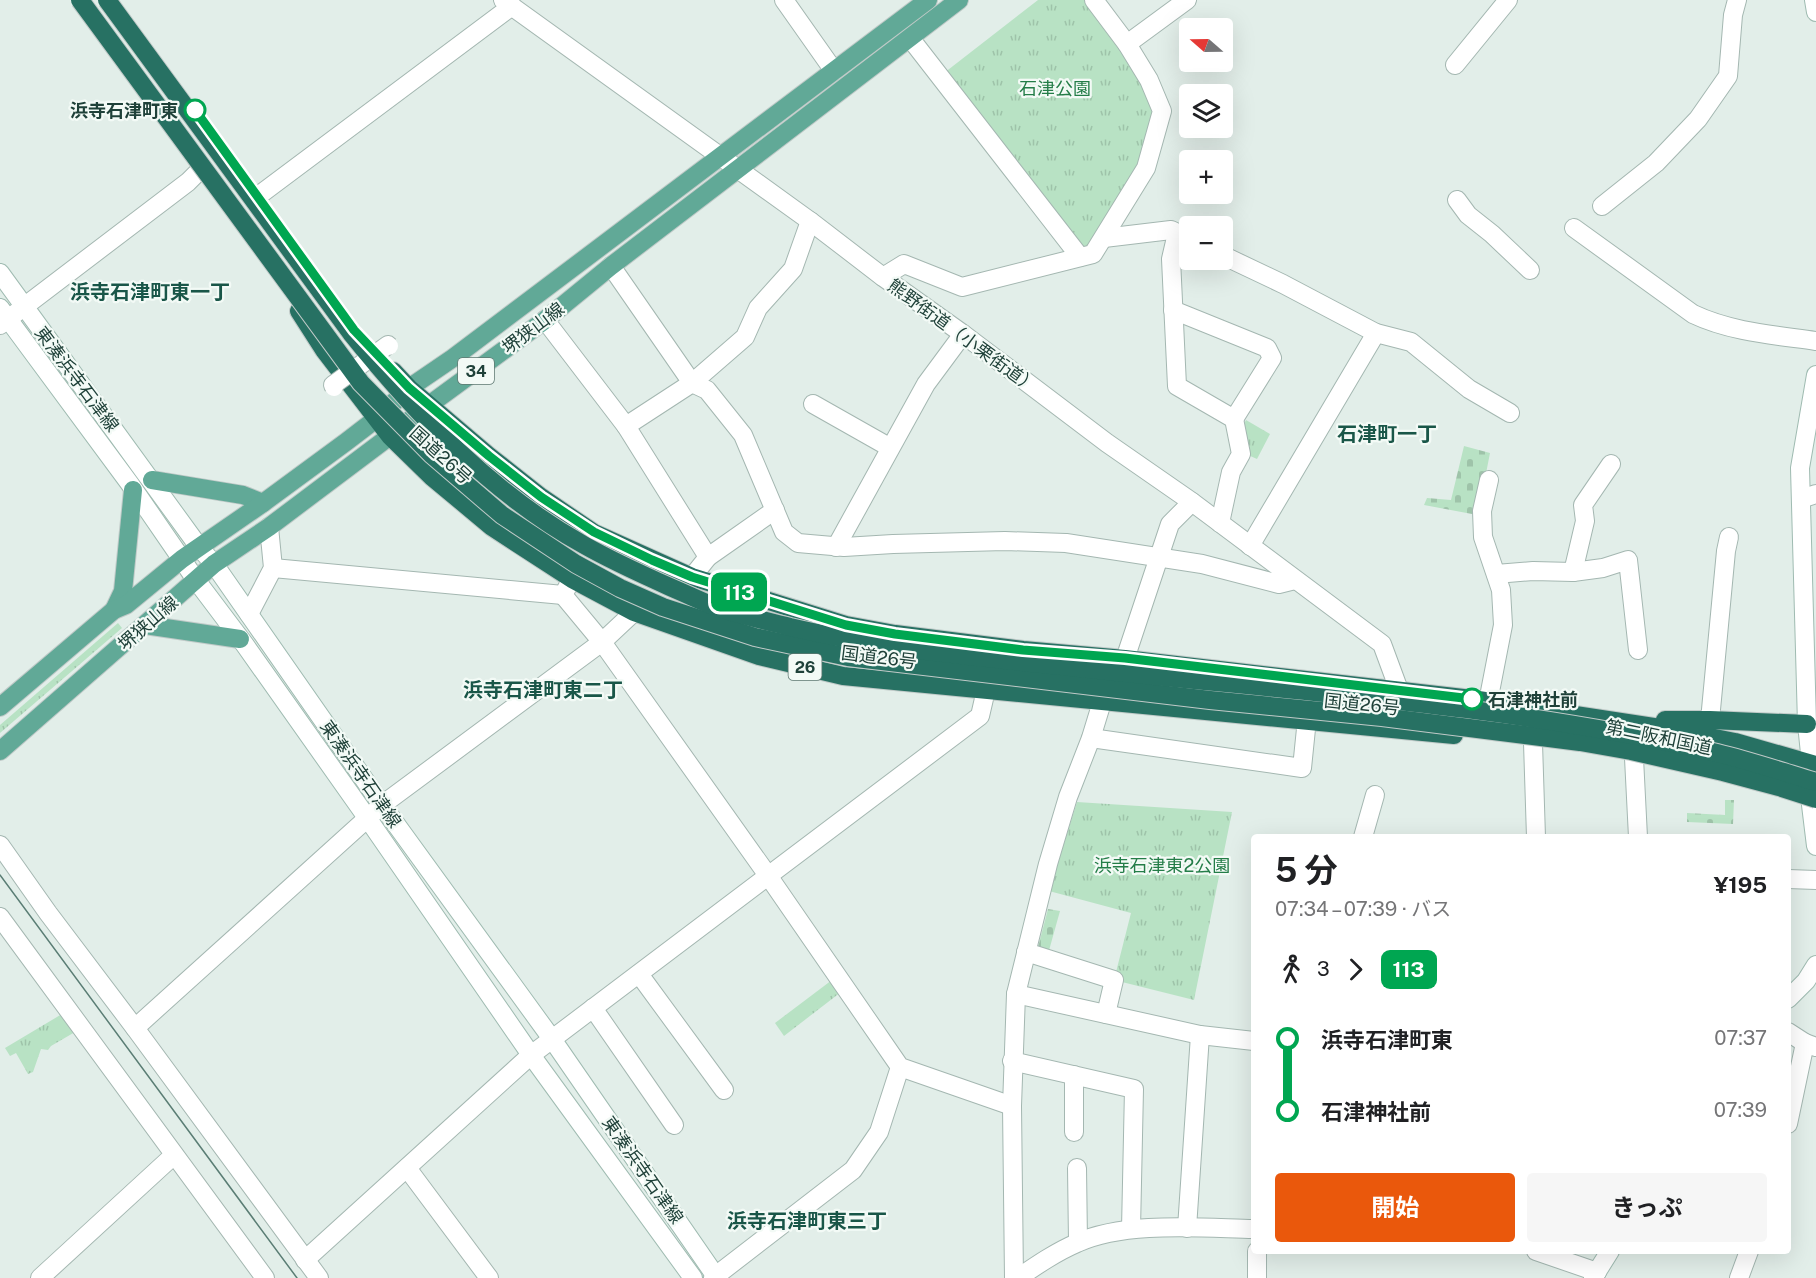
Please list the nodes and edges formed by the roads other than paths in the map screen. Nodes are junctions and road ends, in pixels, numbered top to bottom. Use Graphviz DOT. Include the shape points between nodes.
graph roads {
  1 [pos="71,0"];
  2 [pos="80,0"];
  3 [pos="107,0"];
  4 [pos="116,0"];
  5 [pos="784,0"];
  6 [pos="928,0"];
  7 [pos="959,0"];
  8 [pos="1094,0"];
  9 [pos="1186,0"];
  10 [pos="1508,0"];
  11 [pos="1737,0"];
  12 [pos="1814,0"];
  13 [pos="508,3"];
  14 [pos="1816,12"];
  15 [pos="910,38"];
  16 [pos="1127,44"];
  17 [pos="1455,65"];
  18 [pos="834,71"];
  19 [pos="721,157"];
  20 [pos="736,169"];
  21 [pos="199,171"];
  22 [pos="258,196"];
  23 [pos="1456,200"];
  24 [pos="1602,206"];
  25 [pos="810,221"];
  26 [pos="1574,228"];
  27 [pos="1179,234"];
  28 [pos="1104,238"];
  29 [pos="1179,244"];
  30 [pos="1080,257"];
  31 [pos="1233,260"];
  32 [pos="611,266"];
  33 [pos="1530,270"];
  34 [pos="0,273"];
  35 [pos="883,277"];
  36 [pos="23,306"];
  37 [pos="1173,310"];
  38 [pos="3,317"];
  39 [pos="545,320"];
  40 [pos="1376,333"];
  41 [pos="963,334"];
  42 [pos="1816,341"];
  43 [pos="389,346"];
  44 [pos="1816,375"];
  45 [pos="692,383"];
  46 [pos="334,387"];
  47 [pos="409,388"];
  48 [pos="813,404"];
  49 [pos="429,405"];
  50 [pos="1510,413"];
  51 [pos="376,419"];
  52 [pos="1234,419"];
  53 [pos="626,426"];
  54 [pos="390,436"];
  55 [pos="889,447"];
  56 [pos="1611,464"];
  57 [pos="153,480"];
  58 [pos="1489,480"];
  59 [pos="133,490"];
  60 [pos="1808,496"];
  61 [pos="1192,502"];
  62 [pos="263,503"];
  63 [pos="774,510"];
  64 [pos="1220,523"];
  65 [pos="269,527"];
  66 [pos="1729,537"];
  67 [pos="836,546"];
  68 [pos="1250,546"];
  69 [pos="200,547"];
  70 [pos="708,557"];
  71 [pos="1157,557"];
  72 [pos="182,559"];
  73 [pos="214,564"];
  74 [pos="273,568"];
  75 [pos="1573,572"];
  76 [pos="1496,574"];
  77 [pos="692,577"];
  78 [pos="196,580"];
  79 [pos="1294,580"];
  80 [pos="567,587"];
  81 [pos="114,610"];
  82 [pos="634,612"];
  83 [pos="249,614"];
  84 [pos="146,625"];
  85 [pos="240,639"];
  86 [pos="602,642"];
  87 [pos="1638,650"];
  88 [pos="1125,658"];
  89 [pos="986,690"];
  90 [pos="1399,690"];
  91 [pos="1102,702"];
  92 [pos="1488,702"];
  93 [pos="0,708"];
  94 [pos="1307,719"];
  95 [pos="1610,719"];
  96 [pos="1710,720"];
  97 [pos="1812,733"];
  98 [pos="1091,738"];
  99 [pos="1533,743"];
  100 [pos="0,751"];
  101 [pos="1634,758"];
  102 [pos="1814,763"];
  103 [pos="1816,782"];
  104 [pos="1375,795"];
  105 [pos="1814,804"];
  106 [pos="382,805"];
  107 [pos="369,819"];
  108 [pos="1364,834"];
  109 [pos="1536,834"];
  110 [pos="1638,834"];
  111 [pos="1816,838"];
  112 [pos="0,845"];
  113 [pos="770,877"];
  114 [pos="1791,879"];
  115 [pos="1816,880"];
  116 [pos="0,917"];
  117 [pos="1026,952"];
  118 [pos="1816,965"];
  119 [pos="639,974"];
  120 [pos="1016,994"];
  121 [pos="1791,996"];
  122 [pos="593,1008"];
  123 [pos="1106,1014"];
  124 [pos="135,1028"];
  125 [pos="1791,1034"];
  126 [pos="1200,1035"];
  127 [pos="552,1039"];
  128 [pos="1251,1041"];
  129 [pos="1811,1045"];
  130 [pos="531,1055"];
  131 [pos="1012,1061"];
  132 [pos="900,1067"];
  133 [pos="1074,1075"];
  134 [pos="723,1090"];
  135 [pos="1012,1106"];
  136 [pos="1791,1114"];
  137 [pos="674,1125"];
  138 [pos="1074,1132"];
  139 [pos="174,1155"];
  140 [pos="406,1168"];
  141 [pos="1077,1168"];
  142 [pos="1187,1228"];
  143 [pos="1251,1229"];
  144 [pos="1131,1230"];
  145 [pos="1078,1242"];
  146 [pos="1257,1254"];
  147 [pos="1551,1254"];
  148 [pos="1608,1254"];
  149 [pos="1748,1254"];
  150 [pos="305,1260"];
  151 [pos="1595,1275"];
  152 [pos="715,1277"];
  153 [pos="40,1278"];
  154 [pos="265,1278"];
  155 [pos="319,1278"];
  156 [pos="489,1278"];
  157 [pos="693,1278"];
  158 [pos="1016,1278"];
  159 [pos="1257,1278"];
  160 [pos="1739,1278"];
  1 -- 21 [label="highway, 国道26号 / 26"];
  2 -- 105 [label="highway, 第二阪和国道 / 26, bridge" via="361,383 432,455 502,515 620,588 663,607 755,637 848,657 1580,742 1724,772 1779,787"];
  3 -- 103 [label="highway, 第二阪和国道 / 26, bridge" via="380,369 446,440 512,495 582,544 630,569 713,606 847,639 1546,721 1700,749"];
  4 -- 22 [label="highway, 国道26号"];
  5 -- 18 [label="street"];
  6 -- 18 [label="main road, 堺狭山線 / 34"];
  7 -- 15 [label="main road, 堺狭山線 / 34"];
  8 -- 16 [label="street"];
  9 -- 16 [label="street"];
  10 -- 17 [label="street"];
  11 -- 24 [label="street" via="1728,76 1698,118 1656,163"];
  12 -- 14 [label="street"];
  13 -- 19 [label="street, 熊野街道（小栗街道）"];
  13 -- 22 [label="street"];
  15 -- 20 [label="main road, 堺狭山線 / 34"];
  15 -- 30 [label="street"];
  16 -- 28 [label="street" via="1149,80 1161,111 1146,168"];
  18 -- 19 [label="main road, 堺狭山線 / 34"];
  19 -- 20 [label="street, 熊野街道（小栗街道）"];
  19 -- 47 [label="main road, 堺狭山線 / 34"];
  20 -- 25 [label="street, 熊野街道（小栗街道）"];
  20 -- 32 [label="main road, 堺狭山線 / 34"];
  21 -- 36 [label="street"];
  21 -- 51 [label="highway, 国道26号 / 26"];
  22 -- 47 [label="highway, 国道26号" via="354,330"];
  23 -- 33 [label="street"];
  25 -- 35 [label="street, 熊野街道（小栗街道）"];
  25 -- 45 [label="street" via="793,269 758,308 745,337"];
  26 -- 42 [label="street" via="1700,317 1733,328"];
  27 -- 28 [label="street" via="1171,230"];
  28 -- 30 [label="street" via="1093,254"];
  29 -- 37 [label="street" via="1171,259"];
  30 -- 35 [label="street" via="962,287 904,264"];
  31 -- 40 [label="street"];
  32 -- 39 [label="main road, 堺狭山線 / 34"];
  32 -- 45 [label="street"];
  34 -- 36 [label="street, 東湊浜寺石津線"];
  35 -- 41 [label="street, 熊野街道（小栗街道）"];
  36 -- 38 [label="street"];
  36 -- 57 [label="street, 東湊浜寺石津線"];
  37 -- 52 [label="street" via="1177,386"];
  37 -- 52 [label="street" via="1267,348 1272,358"];
  38 -- 59 [label="street, 東湊浜寺石津線"];
  39 -- 49 [label="main road, 堺狭山線 / 34"];
  39 -- 53 [label="street"];
  40 -- 50 [label="street" via="1411,342 1469,389"];
  40 -- 68 [label="street"];
  41 -- 55 [label="street" via="926,384"];
  41 -- 61 [label="street, 熊野街道（小栗街道）"];
  43 -- 46 [label="street, bridge"];
  44 -- 60 [label="street" via="1800,468"];
  45 -- 53 [label="street"];
  45 -- 63 [label="street" via="707,390 743,435"];
  47 -- 49 [label="highway, 国道26号"];
  47 -- 51 [label="main road, 堺狭山線 / 34"];
  48 -- 55 [label="street"];
  49 -- 54 [label="main road, 堺狭山線 / 34"];
  49 -- 77 [label="highway, 国道26号" via="541,497 585,527"];
  51 -- 54 [label="highway, 国道26号 / 26"];
  51 -- 62 [label="main road, 堺狭山線 / 34"];
  52 -- 64 [label="street" via="1240,454 1231,472"];
  53 -- 70 [label="street"];
  54 -- 65 [label="main road, 堺狭山線 / 34"];
  54 -- 80 [label="highway, 国道26号 / 26" via="432,477"];
  55 -- 67 [label="street"];
  56 -- 75 [label="street" via="1583,505 1586,521"];
  57 -- 62 [label="main road" via="243,495"];
  57 -- 69 [label="street, 東湊浜寺石津線"];
  58 -- 76 [label="street" via="1482,511 1484,537"];
  59 -- 72 [label="street, 東湊浜寺石津線"];
  59 -- 81 [label="main road" via="123,591"];
  60 -- 97 [label="street"];
  61 -- 64 [label="street, 熊野街道（小栗街道）"];
  61 -- 71 [label="street" via="1170,524"];
  62 -- 69 [label="main road, 堺狭山線 / 34"];
  63 -- 67 [label="street" via="784,532 798,543"];
  63 -- 70 [label="street"];
  64 -- 68 [label="street, 熊野街道（小栗街道）"];
  65 -- 73 [label="main road, 堺狭山線 / 34"];
  65 -- 74 [label="street"];
  66 -- 96 [label="street"];
  67 -- 71 [label="street" via="1065,543"];
  68 -- 79 [label="street, 熊野街道（小栗街道）"];
  69 -- 72 [label="main road, 堺狭山線 / 34"];
  69 -- 73 [label="street, 東湊浜寺石津線"];
  70 -- 77 [label="street"];
  71 -- 79 [label="street" via="1279,584"];
  71 -- 88 [label="street"];
  72 -- 78 [label="street, 東湊浜寺石津線"];
  72 -- 81 [label="main road, 堺狭山線 / 34" via="126,605"];
  73 -- 78 [label="main road, 堺狭山線 / 34"];
  73 -- 83 [label="street, 東湊浜寺石津線"];
  74 -- 80 [label="street"];
  74 -- 83 [label="street"];
  75 -- 76 [label="street"];
  75 -- 87 [label="street" via="1628,560"];
  76 -- 92 [label="street" via="1503,625"];
  77 -- 88 [label="highway, 国道26号" via="846,625 1023,650"];
  78 -- 84 [label="main road, 堺狭山線 / 34"];
  78 -- 85 [label="street, 東湊浜寺石津線"];
  79 -- 90 [label="street, 熊野街道（小栗街道）" via="1382,644"];
  80 -- 82 [label="highway, 国道26号 / 26"];
  80 -- 86 [label="street"];
  81 -- 93 [label="main road, 堺狭山線 / 34"];
  82 -- 86 [label="street"];
  82 -- 89 [label="highway, 国道26号 / 26" via="759,656 843,676"];
  83 -- 106 [label="street, 東湊浜寺石津線"];
  84 -- 85 [label="main road"];
  84 -- 100 [label="main road, 堺狭山線 / 34"];
  85 -- 107 [label="street, 東湊浜寺石津線"];
  86 -- 106 [label="street"];
  86 -- 113 [label="street"];
  88 -- 90 [label="highway, 国道26号"];
  88 -- 91 [label="street"];
  89 -- 91 [label="highway, 国道26号 / 26"];
  89 -- 113 [label="street" via="980,716"];
  90 -- 92 [label="highway, 国道26号"];
  91 -- 94 [label="highway, 国道26号 / 26"];
  91 -- 98 [label="street"];
  92 -- 95 [label="highway, 国道26号"];
  94 -- 98 [label="street" via="1302,768"];
  94 -- 99 [label="highway, 国道26号 / 26"];
  95 -- 96 [label="highway"];
  95 -- 102 [label="highway, 国道26号" via="1735,742"];
  96 -- 97 [label="highway"];
  97 -- 102 [label="street"];
  98 -- 117 [label="street" via="1068,797"];
  99 -- 101 [label="highway, 国道26号 / 26"];
  99 -- 109 [label="street"];
  101 -- 105 [label="highway, 国道26号 / 26"];
  101 -- 110 [label="street"];
  102 -- 105 [label="street"];
  104 -- 108 [label="street"];
  105 -- 111 [label="street"];
  106 -- 107 [label="street"];
  106 -- 127 [label="street, 東湊浜寺石津線"];
  107 -- 124 [label="street"];
  107 -- 130 [label="street, 東湊浜寺石津線"];
  112 -- 124 [label="street"];
  113 -- 119 [label="street"];
  113 -- 132 [label="street"];
  114 -- 115 [label="street"];
  116 -- 139 [label="street"];
  117 -- 120 [label="street"];
  117 -- 123 [label="street" via="1114,980"];
  118 -- 121 [label="street"];
  119 -- 122 [label="street"];
  119 -- 134 [label="street"];
  120 -- 123 [label="street"];
  120 -- 131 [label="street"];
  122 -- 127 [label="street"];
  122 -- 137 [label="street"];
  123 -- 126 [label="street"];
  124 -- 150 [label="street"];
  125 -- 129 [label="street"];
  126 -- 128 [label="street"];
  126 -- 142 [label="street"];
  127 -- 130 [label="street"];
  127 -- 152 [label="street, 東湊浜寺石津線"];
  129 -- 136 [label="street"];
  130 -- 140 [label="street"];
  130 -- 157 [label="street, 東湊浜寺石津線"];
  131 -- 133 [label="street"];
  131 -- 135 [label="street"];
  132 -- 135 [label="street"];
  132 -- 152 [label="street" via="879,1132 854,1170"];
  133 -- 138 [label="street"];
  133 -- 144 [label="street" via="1134,1089"];
  135 -- 158 [label="street"];
  139 -- 153 [label="street"];
  139 -- 154 [label="street"];
  140 -- 150 [label="street"];
  140 -- 156 [label="street"];
  141 -- 145 [label="street"];
  142 -- 143 [label="street"];
  142 -- 144 [label="street"];
  144 -- 145 [label="street"];
  145 -- 158 [label="street"];
  146 -- 159 [label="street"];
  147 -- 151 [label="street"];
  148 -- 151 [label="street"];
  149 -- 160 [label="street"];
  150 -- 155 [label="street"];
}
